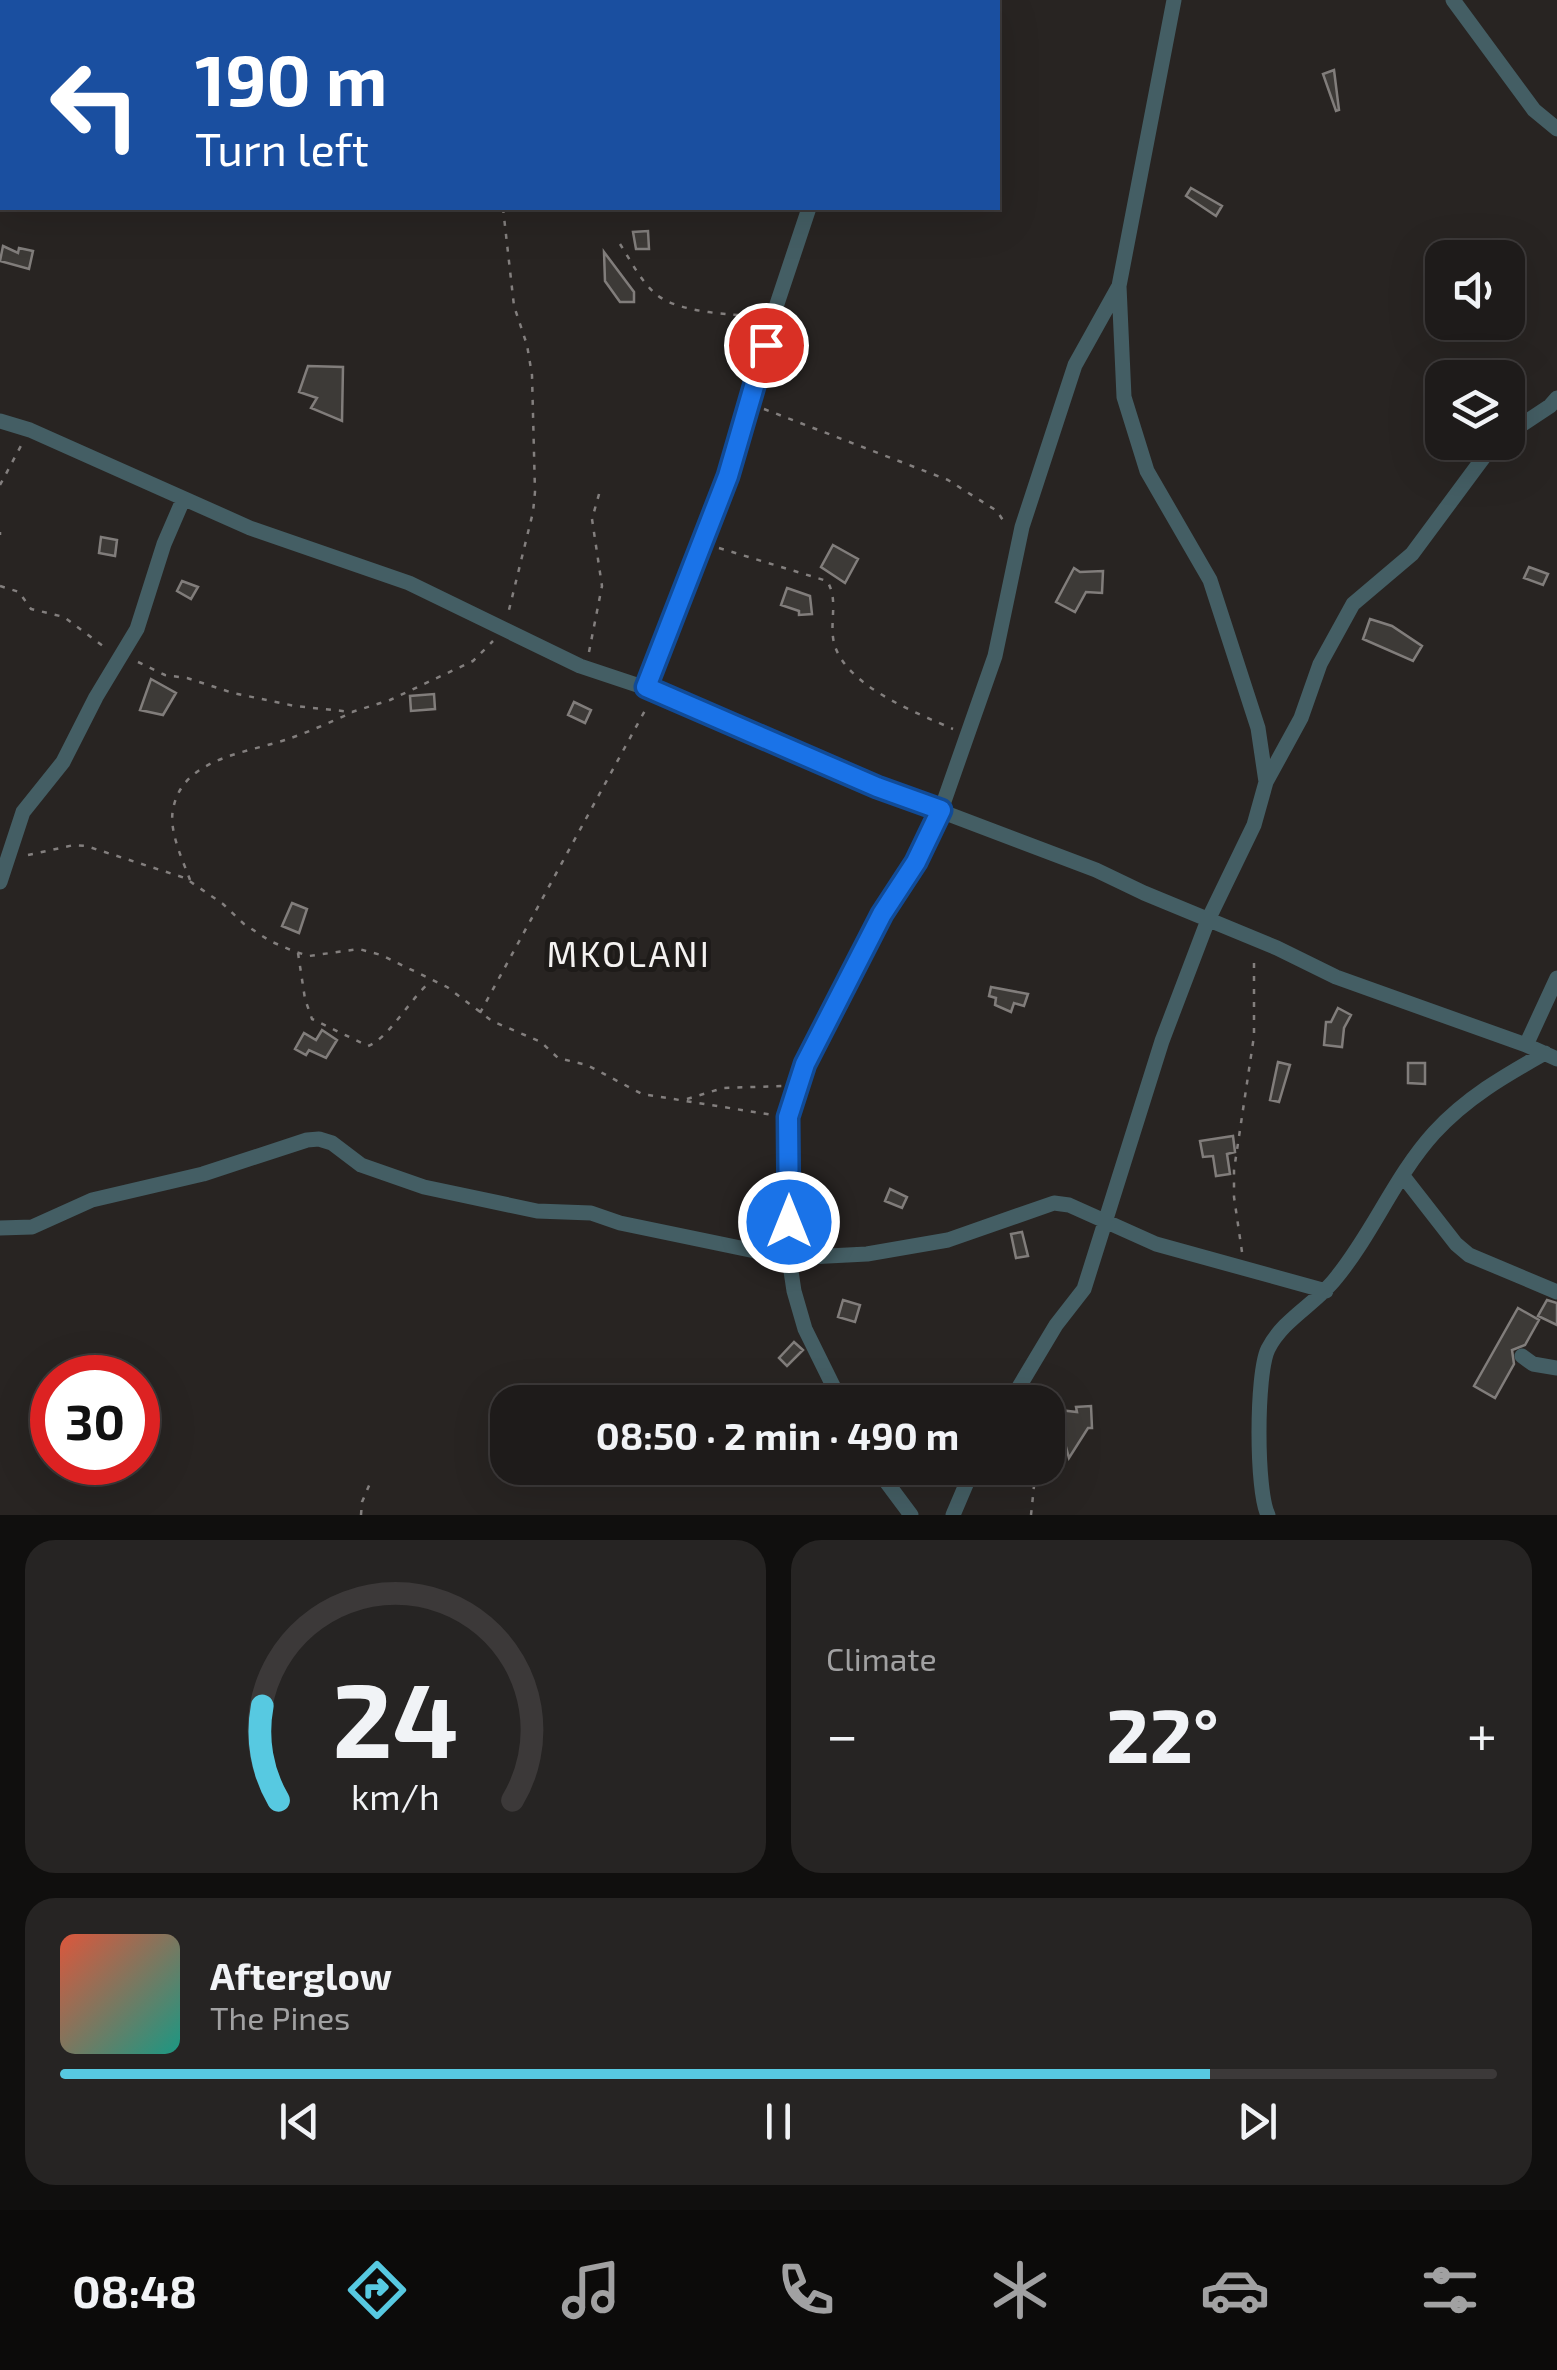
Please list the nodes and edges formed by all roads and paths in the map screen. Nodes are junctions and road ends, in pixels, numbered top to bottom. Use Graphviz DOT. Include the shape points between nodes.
graph roads {
  1 [pos="1174,0"];
  2 [pos="1453,0"];
  3 [pos="1557,130"];
  4 [pos="503,210"];
  5 [pos="808,210"];
  6 [pos="620,244"];
  7 [pos="1119,286"];
  8 [pos="773,316"];
  9 [pos="1557,398"];
  10 [pos="750,404"];
  11 [pos="0,421"];
  12 [pos="1525,423"];
  13 [pos="30,430"];
  14 [pos="1481,460"];
  15 [pos="0,485"];
  16 [pos="601,487"];
  17 [pos="183,500"];
  18 [pos="1019,543"];
  19 [pos="703,544"];
  20 [pos="0,586"];
  21 [pos="500,628"];
  22 [pos="123,655"];
  23 [pos="580,666"];
  24 [pos="650,689"];
  25 [pos="352,712"];
  26 [pos="967,735"];
  27 [pos="1266,782"];
  28 [pos="941,810"];
  29 [pos="6,858"];
  30 [pos="0,878"];
  31 [pos="190,882"];
  32 [pos="1208,920"];
  33 [pos="1253,937"];
  34 [pos="298,953"];
  35 [pos="1557,978"];
  36 [pos="431,982"];
  37 [pos="480,1013"];
  38 [pos="1526,1045"];
  39 [pos="1551,1056"];
  40 [pos="798,1086"];
  41 [pos="686,1099"];
  42 [pos="788,1117"];
  43 [pos="1403,1176"];
  44 [pos="1106,1224"];
  45 [pos="0,1228"];
  46 [pos="789,1258"];
  47 [pos="1245,1268"];
  48 [pos="1326,1291"];
  49 [pos="1557,1292"];
  50 [pos="1522,1356"];
  51 [pos="1557,1368"];
  52 [pos="834,1385"];
  53 [pos="1020,1385"];
  54 [pos="371,1481"];
  55 [pos="889,1485"];
  56 [pos="966,1485"];
  57 [pos="1034,1485"];
  58 [pos="361,1515"];
  59 [pos="911,1515"];
  60 [pos="953,1515"];
  61 [pos="1031,1515"];
  62 [pos="1268,1515"];
  1 -- 7 [label="street"];
  2 -- 3 [label="street" via="1534,110"];
  4 -- 21 [label="path" via="514,306 532,376 535,492"];
  5 -- 8 [label="street"];
  6 -- 8 [label="path" via="647,286 668,302"];
  7 -- 18 [label="street" via="1075,365"];
  7 -- 27 [label="street" via="1124,397 1147,472 1210,580 1258,728"];
  8 -- 10 [label="street"];
  9 -- 12 [label="street"];
  10 -- 18 [label="path" via="948,480 997,511"];
  10 -- 19 [label="street"];
  11 -- 13 [label="street"];
  13 -- 15 [label="path"];
  13 -- 17 [label="street"];
  14 -- 27 [label="street" via="1412,554 1352,604"];
  16 -- 23 [label="path" via="592,519 602,586 592,647"];
  17 -- 21 [label="street" via="409,583"];
  17 -- 22 [label="street"];
  18 -- 26 [label="street" via="995,656"];
  19 -- 24 [label="street"];
  19 -- 26 [label="path" via="827,582 835,646 853,671 874,690"];
  20 -- 22 [label="path" via="19,592 31,609 64,616"];
  21 -- 23 [label="street"];
  21 -- 25 [label="path" via="473,661"];
  22 -- 25 [label="path" via="165,675 232,693"];
  22 -- 29 [label="street" via="63,762 24,812"];
  23 -- 24 [label="street"];
  24 -- 28 [label="street"];
  24 -- 37 [label="path"];
  25 -- 31 [label="path" via="220,760 184,786 172,823"];
  26 -- 28 [label="street"];
  27 -- 32 [label="street" via="1254,824"];
  28 -- 32 [label="street"];
  28 -- 40 [label="street"];
  29 -- 30 [label="street"];
  29 -- 31 [label="path" via="86,846"];
  31 -- 34 [label="path" via="270,941"];
  32 -- 33 [label="street"];
  32 -- 44 [label="street" via="1162,1040"];
  33 -- 38 [label="street" via="1336,978"];
  33 -- 47 [label="path" via="1254,1036 1234,1170"];
  34 -- 36 [label="path" via="370,951"];
  34 -- 36 [label="path" via="312,1020 368,1046 382,1039"];
  35 -- 38 [label="street"];
  36 -- 37 [label="path"];
  37 -- 41 [label="path" via="624,1087"];
  38 -- 39 [label="street"];
  39 -- 43 [label="street" via="1471,1097 1431,1135"];
  40 -- 41 [label="path" via="722,1088"];
  40 -- 42 [label="street"];
  41 -- 42 [label="path"];
  42 -- 46 [label="street"];
  43 -- 48 [label="street"];
  43 -- 49 [label="street" via="1469,1255"];
  44 -- 46 [label="street" via="1054,1204 948,1240"];
  44 -- 47 [label="street"];
  44 -- 53 [label="street" via="1084,1290"];
  45 -- 46 [label="street" via="32,1227 92,1200 318,1139 360,1165 424,1187 537,1211 591,1214"];
  46 -- 52 [label="street" via="805,1328"];
  47 -- 48 [label="street"];
  48 -- 62 [label="street" via="1292,1318 1262,1364 1262,1491"];
  50 -- 51 [label="street"];
  54 -- 58 [label="path"];
  55 -- 59 [label="street"];
  56 -- 60 [label="street"];
  57 -- 61 [label="path"];
}
